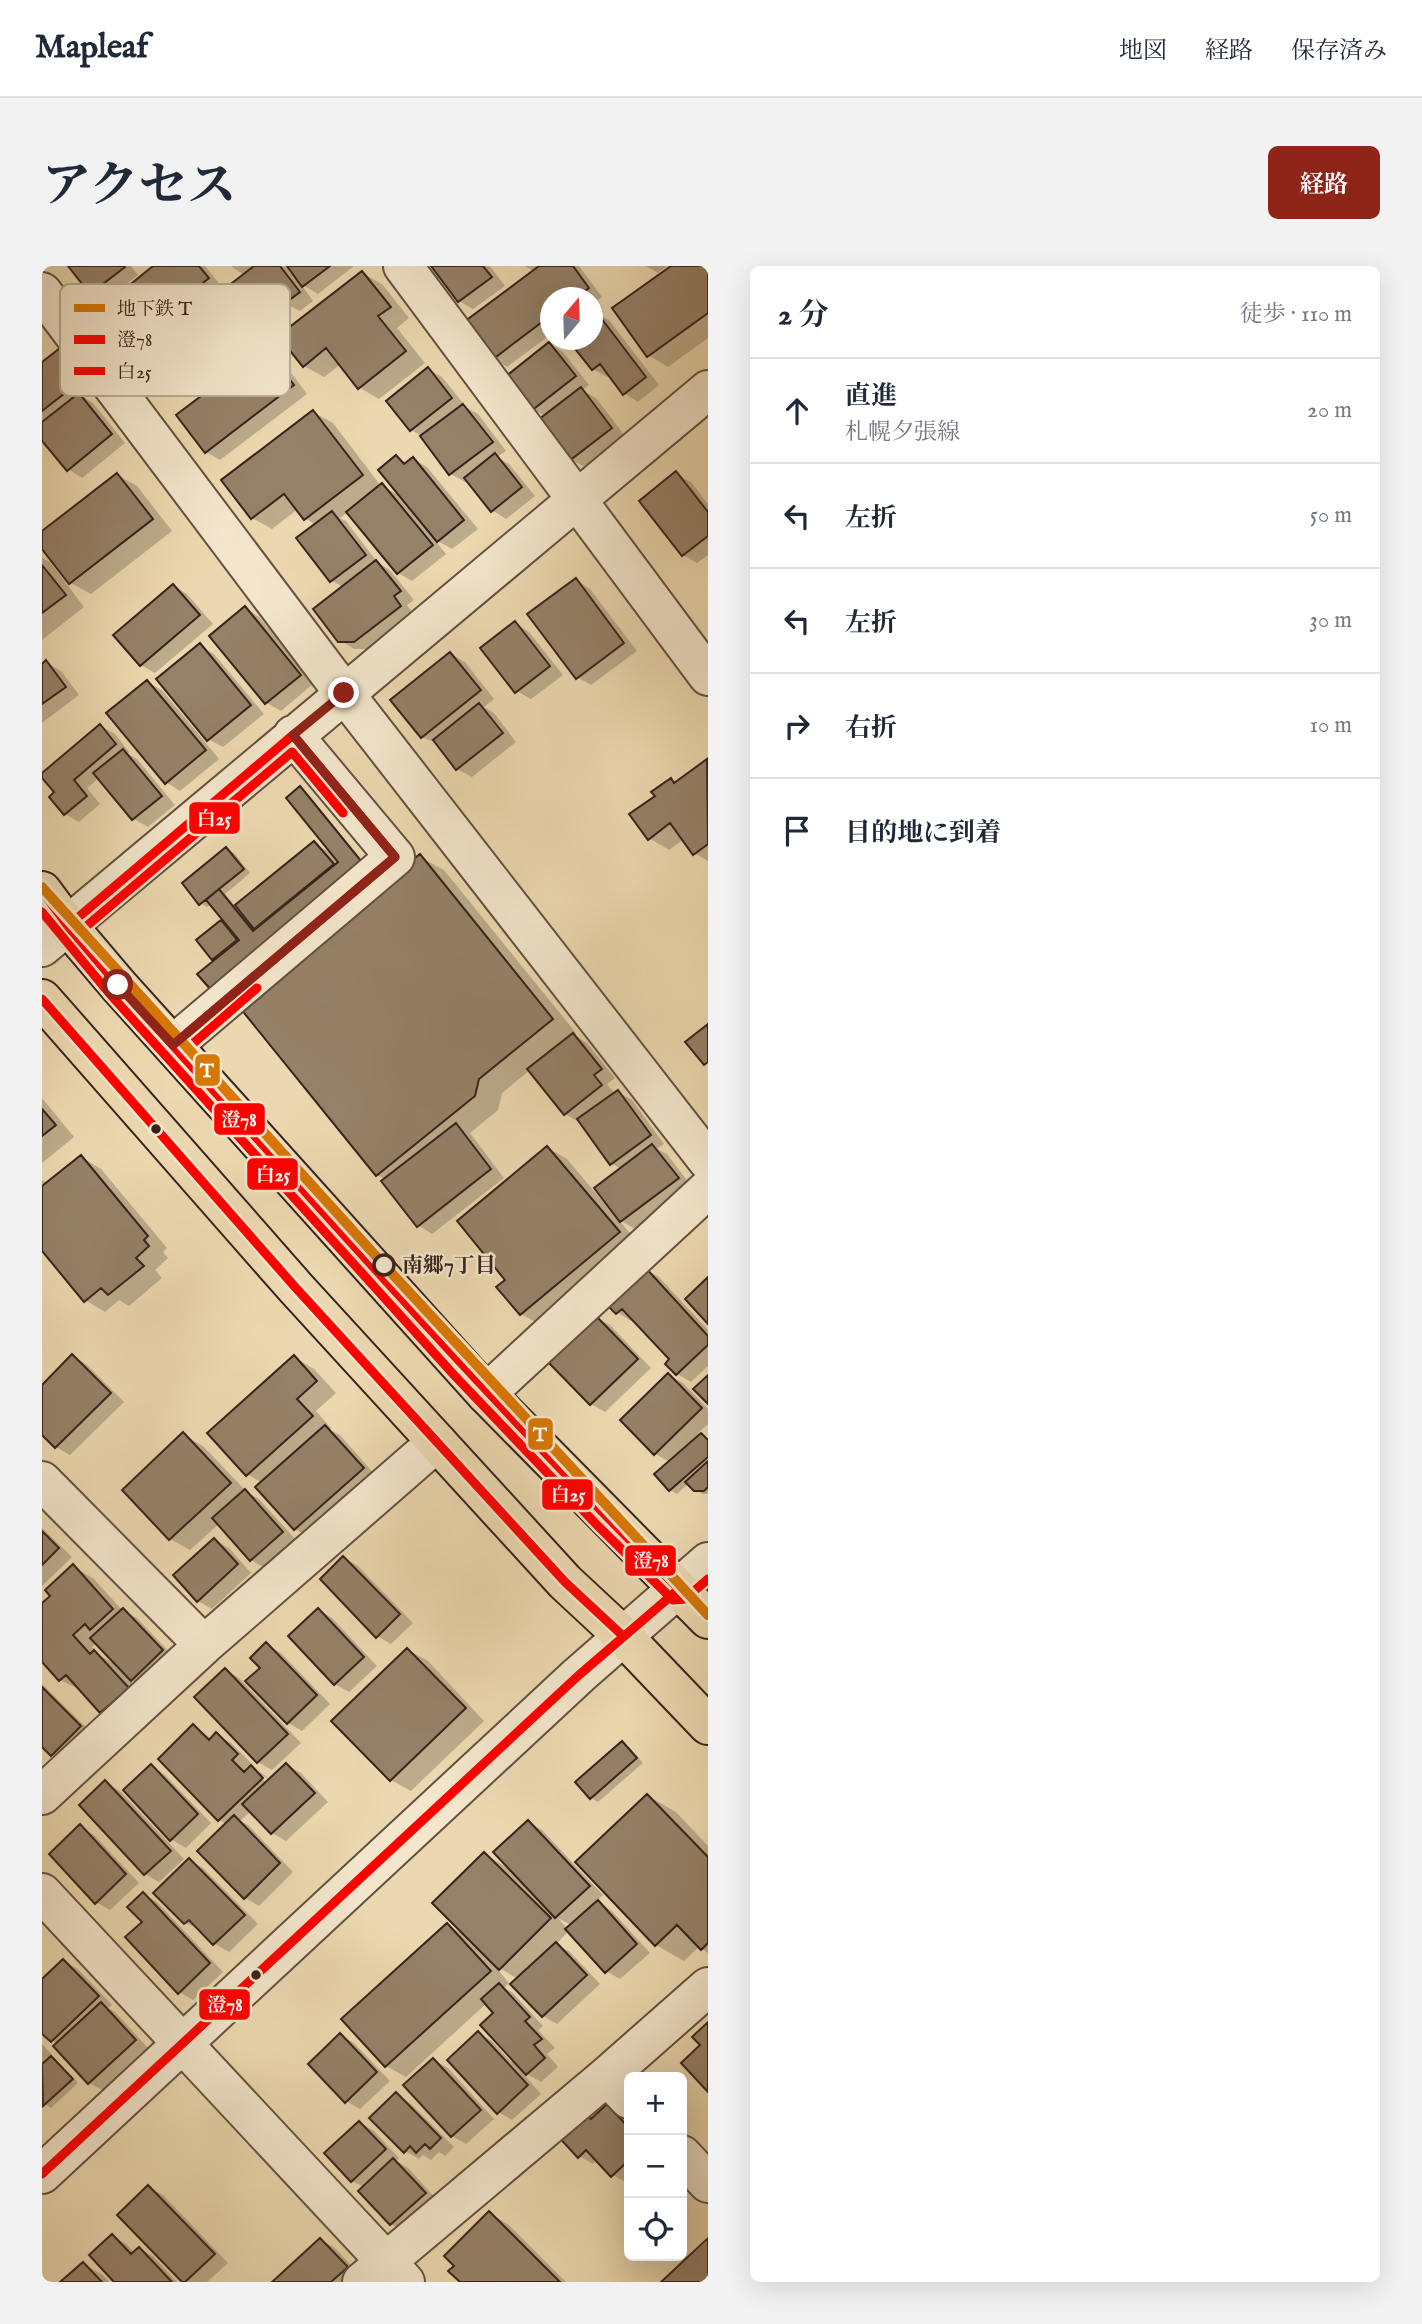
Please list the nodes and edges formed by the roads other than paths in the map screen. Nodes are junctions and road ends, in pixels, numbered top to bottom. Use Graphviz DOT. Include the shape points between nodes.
graph roads {
  1 [pos="403,266"];
  2 [pos="42,292"];
  3 [pos="60,316"];
  4 [pos="708,390"];
  5 [pos="120,396"];
  6 [pos="578,499"];
  7 [pos="708,676"];
  8 [pos="344,693"];
  9 [pos="293,735"];
  10 [pos="42,891"];
  11 [pos="55,936"];
  12 [pos="42,999"];
  13 [pos="173,1045"];
  14 [pos="708,1161"];
  15 [pos="708,1189"];
  16 [pos="486,1394"];
  17 [pos="437,1442"];
  18 [pos="42,1481"];
  19 [pos="708,1562"];
  20 [pos="679,1588"];
  21 [pos="708,1619"];
  22 [pos="623,1636"];
  23 [pos="204,1645"];
  24 [pos="708,1725"];
  25 [pos="42,1795"];
  26 [pos="42,1893"];
  27 [pos="708,1987"];
  28 [pos="181,2044"];
  29 [pos="618,2087"];
  30 [pos="687,2160"];
  31 [pos="42,2174"];
  32 [pos="708,2183"];
  33 [pos="384,2275"];
  1 -- 6 [label="street"];
  2 -- 3 [label="street"];
  4 -- 6 [label="street"];
  5 -- 8 [label="street"];
  6 -- 7 [label="street"];
  6 -- 8 [label="street"];
  8 -- 9 [label="street"];
  8 -- 14 [label="street"];
  9 -- 11 [label="street"];
  9 -- 13 [label="street" via="395,857"];
  10 -- 11 [label="main road"];
  11 -- 13 [label="main road" via="118,985"];
  12 -- 17 [label="main road"];
  13 -- 16 [label="main road"];
  15 -- 16 [label="street"];
  16 -- 20 [label="main road"];
  17 -- 22 [label="main road" via="565,1582"];
  17 -- 23 [label="street"];
  18 -- 23 [label="street"];
  19 -- 20 [label="street"];
  20 -- 21 [label="main road"];
  20 -- 22 [label="street"];
  22 -- 24 [label="main road"];
  22 -- 28 [label="street"];
  23 -- 25 [label="street"];
  26 -- 28 [label="street"];
  27 -- 29 [label="street"];
  28 -- 31 [label="street"];
  28 -- 33 [label="street"];
  29 -- 33 [label="street"];
  30 -- 32 [label="street"];
}
